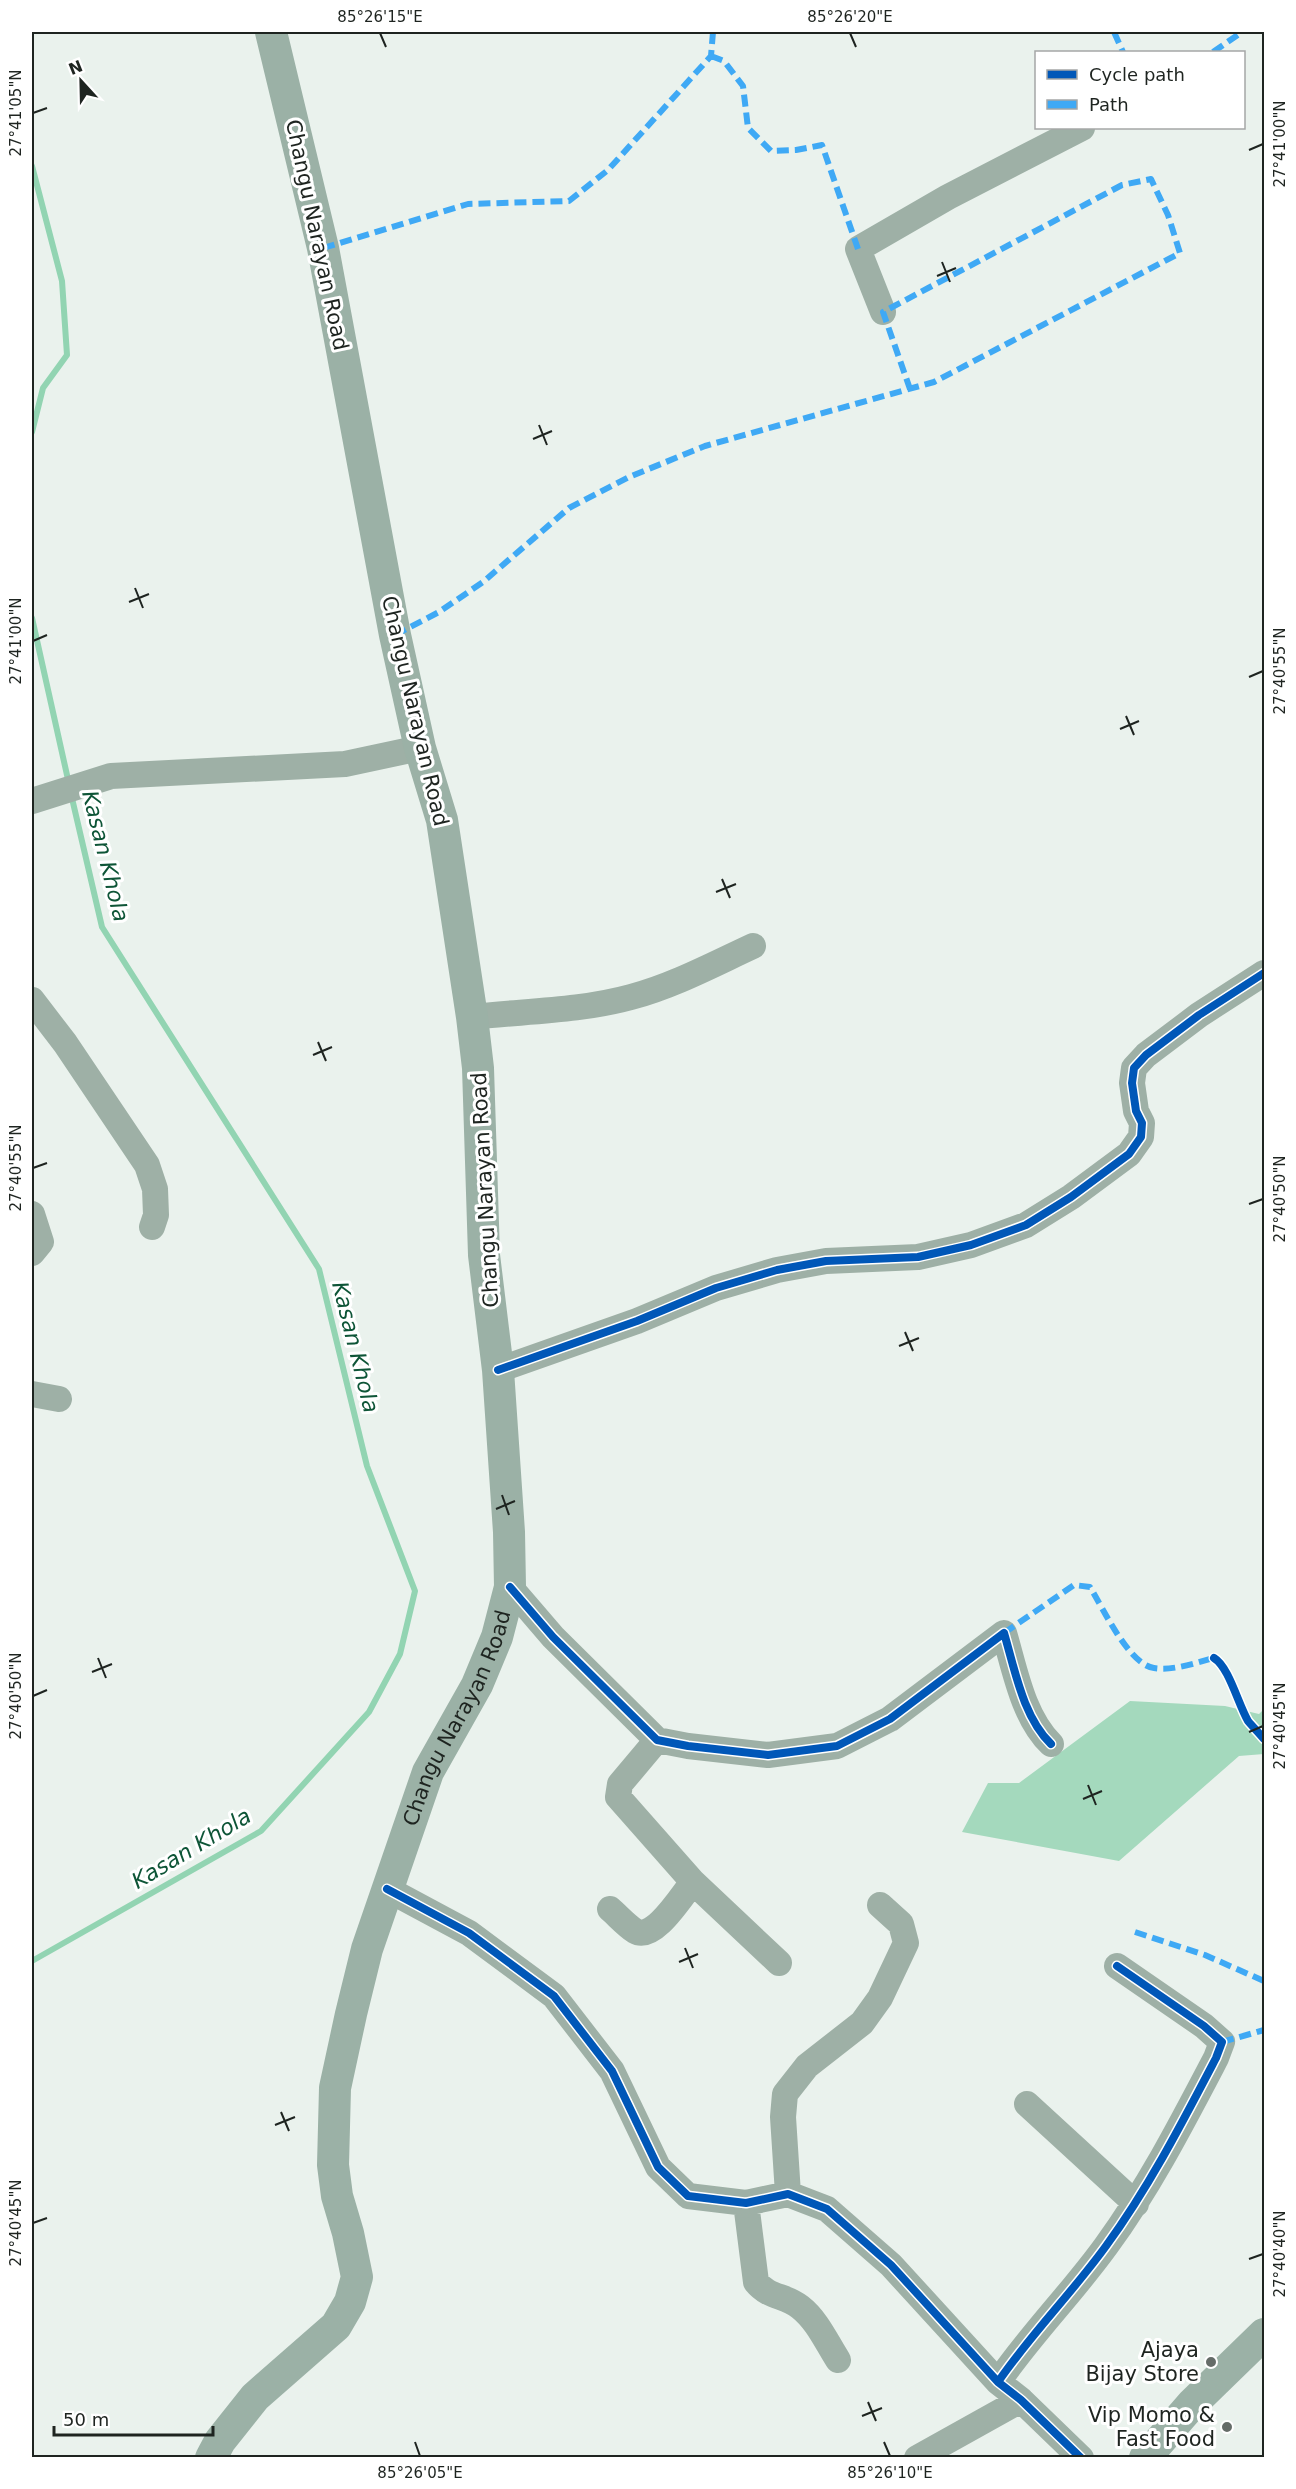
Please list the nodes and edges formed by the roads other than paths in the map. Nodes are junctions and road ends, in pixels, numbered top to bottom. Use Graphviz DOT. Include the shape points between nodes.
graph roads {
  1 [pos="271,32"];
  2 [pos="1080,129"];
  3 [pos="883,312"];
  4 [pos="420,748"];
  5 [pos="35,800"];
  6 [pos="753,946"];
  7 [pos="1264,973"];
  8 [pos="32,1000"];
  9 [pos="472,1017"];
  10 [pos="32,1214"];
  11 [pos="152,1227"];
  12 [pos="32,1253"];
  13 [pos="498,1370"];
  14 [pos="32,1394"];
  15 [pos="59,1399"];
  16 [pos="510,1587"];
  17 [pos="657,1740"];
  18 [pos="1051,1744"];
  19 [pos="693,1882"];
  20 [pos="387,1889"];
  21 [pos="880,1905"];
  22 [pos="610,1909"];
  23 [pos="779,1963"];
  24 [pos="1117,1966"];
  25 [pos="1027,2104"];
  26 [pos="788,2194"];
  27 [pos="746,2203"];
  28 [pos="1136,2204"];
  29 [pos="1264,2334"];
  30 [pos="838,2360"];
  31 [pos="998,2382"];
  32 [pos="1022,2400"];
  33 [pos="1151,2455"];
  34 [pos="211,2457"];
  35 [pos="917,2457"];
  36 [pos="1081,2457"];
  1 -- 4 [label="main road, Changu Narayan Road" via="323,248"];
  2 -- 3 [label="street" via="858,249"];
  4 -- 5 [label="street" via="345,764 111,776"];
  4 -- 9 [label="main road, Changu Narayan Road" via="442,820"];
  6 -- 9 [label="street" via="633,997 590,1006"];
  7 -- 13 [label="street" via="1146,1055 1134,1068 1136,1111 1142,1123 1141,1137 1129,1154 1026,1225 971,1245 918,1257 825,1261 777,1270 716,1288 637,1321"];
  8 -- 11 [label="street" via="147,1165 155,1189 156,1215"];
  9 -- 13 [label="main road, Changu Narayan Road" via="478,1068 484,1255"];
  10 -- 12 [label="street" via="41,1242"];
  13 -- 16 [label="main road, Changu Narayan Road"];
  14 -- 15 [label="street"];
  16 -- 17 [label="street" via="553,1637"];
  16 -- 20 [label="main road, Changu Narayan Road" via="497,1637 477,1685 428,1772"];
  17 -- 18 [label="street" via="768,1755 837,1746 890,1719 1004,1633 1022,1692 1040,1733"];
  17 -- 19 [label="street" via="620,1784 618,1797"];
  19 -- 22 [label="street" via="655,1929 645,1933 636,1932"];
  19 -- 23 [label="street"];
  20 -- 27 [label="street" via="470,1933 554,1996 612,2071 658,2167 688,2196"];
  20 -- 34 [label="main road, Changu Narayan Road" via="367,1949 334,2088 333,2164 357,2277 350,2302 336,2326 255,2397"];
  21 -- 26 [label="street" via="901,1924 906,1942 880,1998 862,2024 807,2066 785,2094"];
  24 -- 28 [label="street" via="1222,2042"];
  25 -- 28 [label="street"];
  26 -- 27 [label="street"];
  26 -- 31 [label="street" via="827,2209 862,2238"];
  27 -- 30 [label="street" via="756,2282 764,2292 799,2306"];
  28 -- 31 [label="street" via="1078,2282 1022,2346"];
  29 -- 33 [label="main road" via="1192,2404"];
  31 -- 32 [label="street"];
  32 -- 35 [label="street"];
  32 -- 36 [label="street"];
}
